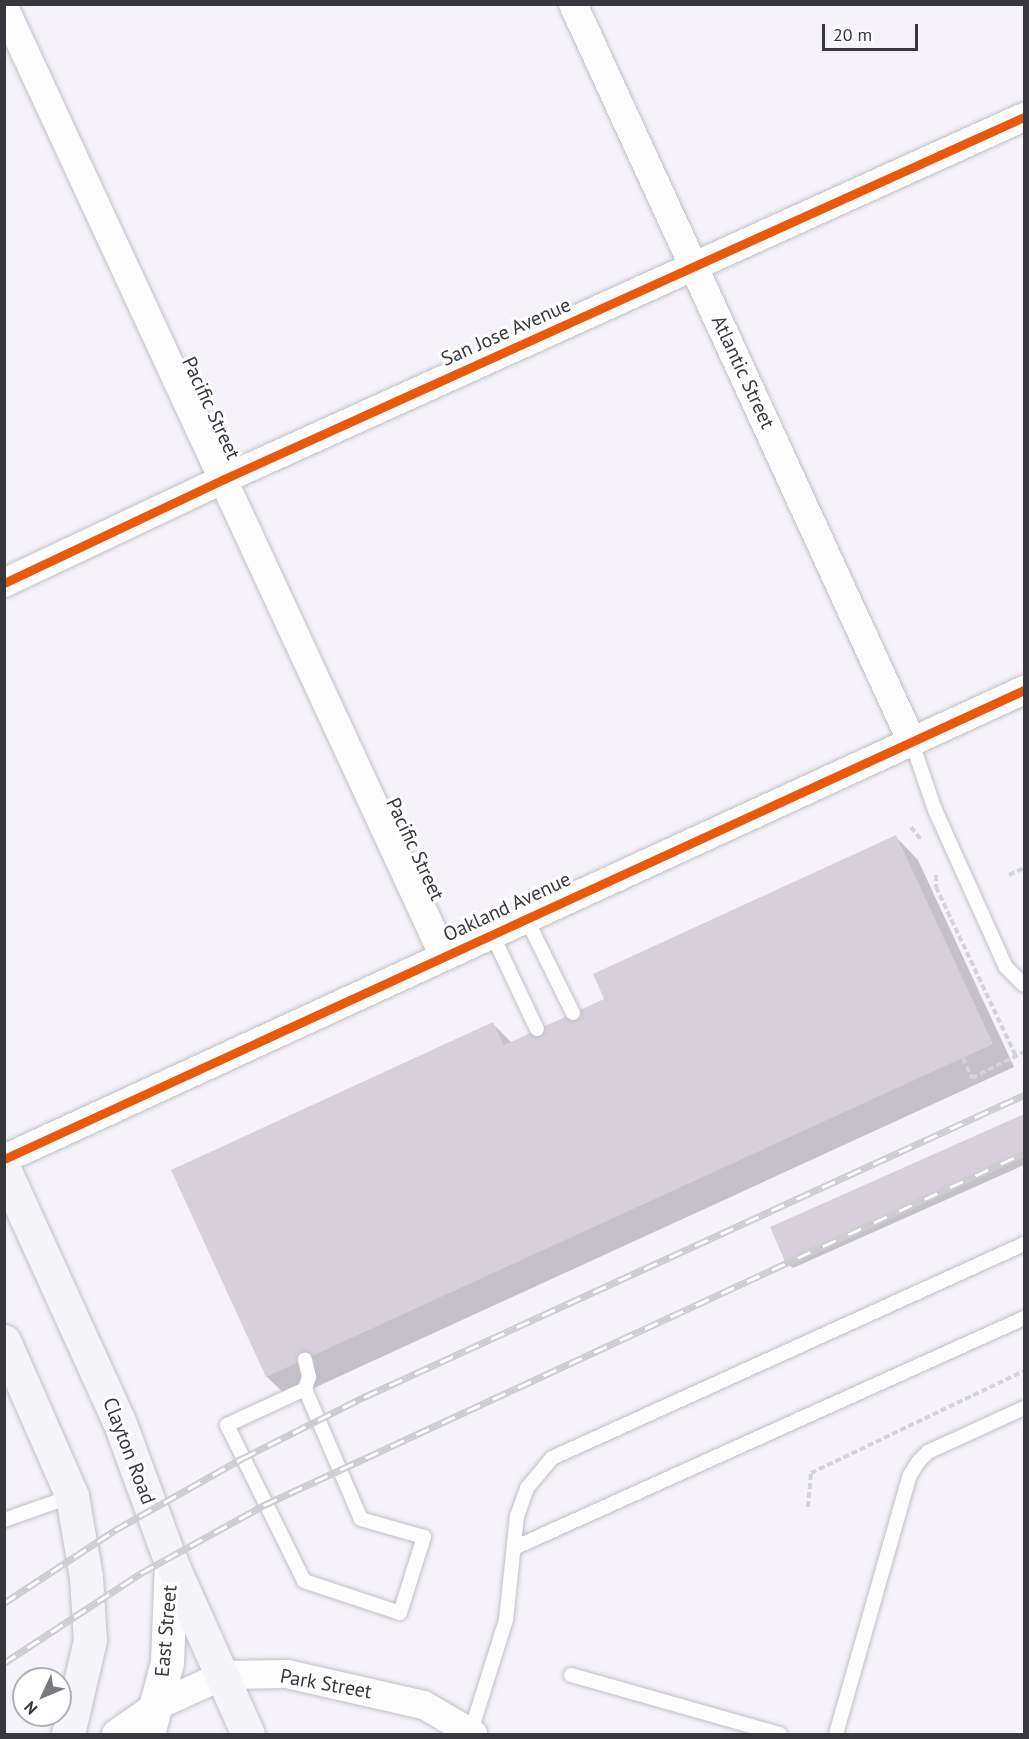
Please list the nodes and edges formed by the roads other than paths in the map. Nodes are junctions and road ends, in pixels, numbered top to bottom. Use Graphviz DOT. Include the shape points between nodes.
graph roads {
  1 [pos="573,4"];
  2 [pos="11,10"];
  3 [pos="1024,117"];
  4 [pos="695,266"];
  5 [pos="224,479"];
  6 [pos="4,583"];
  7 [pos="1024,690"];
  8 [pos="911,740"];
  9 [pos="526,918"];
  10 [pos="492,934"];
  11 [pos="444,956"];
  12 [pos="1024,985"];
  13 [pos="573,1013"];
  14 [pos="537,1029"];
  15 [pos="4,1159"];
  16 [pos="4,1169"];
  17 [pos="1024,1244"];
  18 [pos="1024,1318"];
  19 [pos="4,1341"];
  20 [pos="305,1359"];
  21 [pos="305,1389"];
  22 [pos="1024,1408"];
  23 [pos="72,1496"];
  24 [pos="4,1520"];
  25 [pos="514,1548"];
  26 [pos="171,1562"];
  27 [pos="224,1675"];
  28 [pos="571,1675"];
  29 [pos="152,1720"];
  30 [pos="68,1734"];
  31 [pos="116,1734"];
  32 [pos="248,1734"];
  33 [pos="470,1734"];
  34 [pos="780,1734"];
  35 [pos="836,1734"];
  1 -- 4 [label="street, Atlantic Street"];
  2 -- 5 [label="street, Pacific Street"];
  3 -- 4 [label="street, San Jose Avenue"];
  4 -- 5 [label="street, San Jose Avenue"];
  4 -- 8 [label="street, Atlantic Street"];
  5 -- 6 [label="street, San Jose Avenue"];
  5 -- 11 [label="street, Pacific Street"];
  7 -- 8 [label="street, Oakland Avenue"];
  8 -- 9 [label="street, Oakland Avenue"];
  8 -- 12 [label="lane" via="935,810 1006,967"];
  9 -- 10 [label="street, Oakland Avenue"];
  9 -- 13 [label="lane"];
  10 -- 11 [label="street, Oakland Avenue"];
  10 -- 14 [label="lane"];
  11 -- 15 [label="street, Oakland Avenue"];
  16 -- 26 [label="main road, Clayton Road" via="119,1421"];
  17 -- 25 [label="lane" via="552,1458 527,1488"];
  18 -- 25 [label="lane"];
  19 -- 23 [label="main road"];
  20 -- 21 [label="lane" via="309,1377"];
  21 -- 21 [label="lane" via="226,1425 303,1581 400,1612 424,1537 362,1519"];
  22 -- 35 [label="lane" via="928,1452 910,1475"];
  23 -- 24 [label="lane"];
  23 -- 30 [label="main road" via="86,1577 90,1640"];
  25 -- 33 [label="lane" via="506,1620"];
  26 -- 27 [label="main road, Clayton Road"];
  26 -- 29 [label="main road, East Street" via="167,1662"];
  27 -- 29 [label="street, Park Street"];
  27 -- 32 [label="main road, Clayton Road"];
  27 -- 33 [label="street, Park Street" via="287,1674 344,1685 424,1705"];
  28 -- 34 [label="lane"];
  29 -- 31 [label="street, Park Street"];
}
